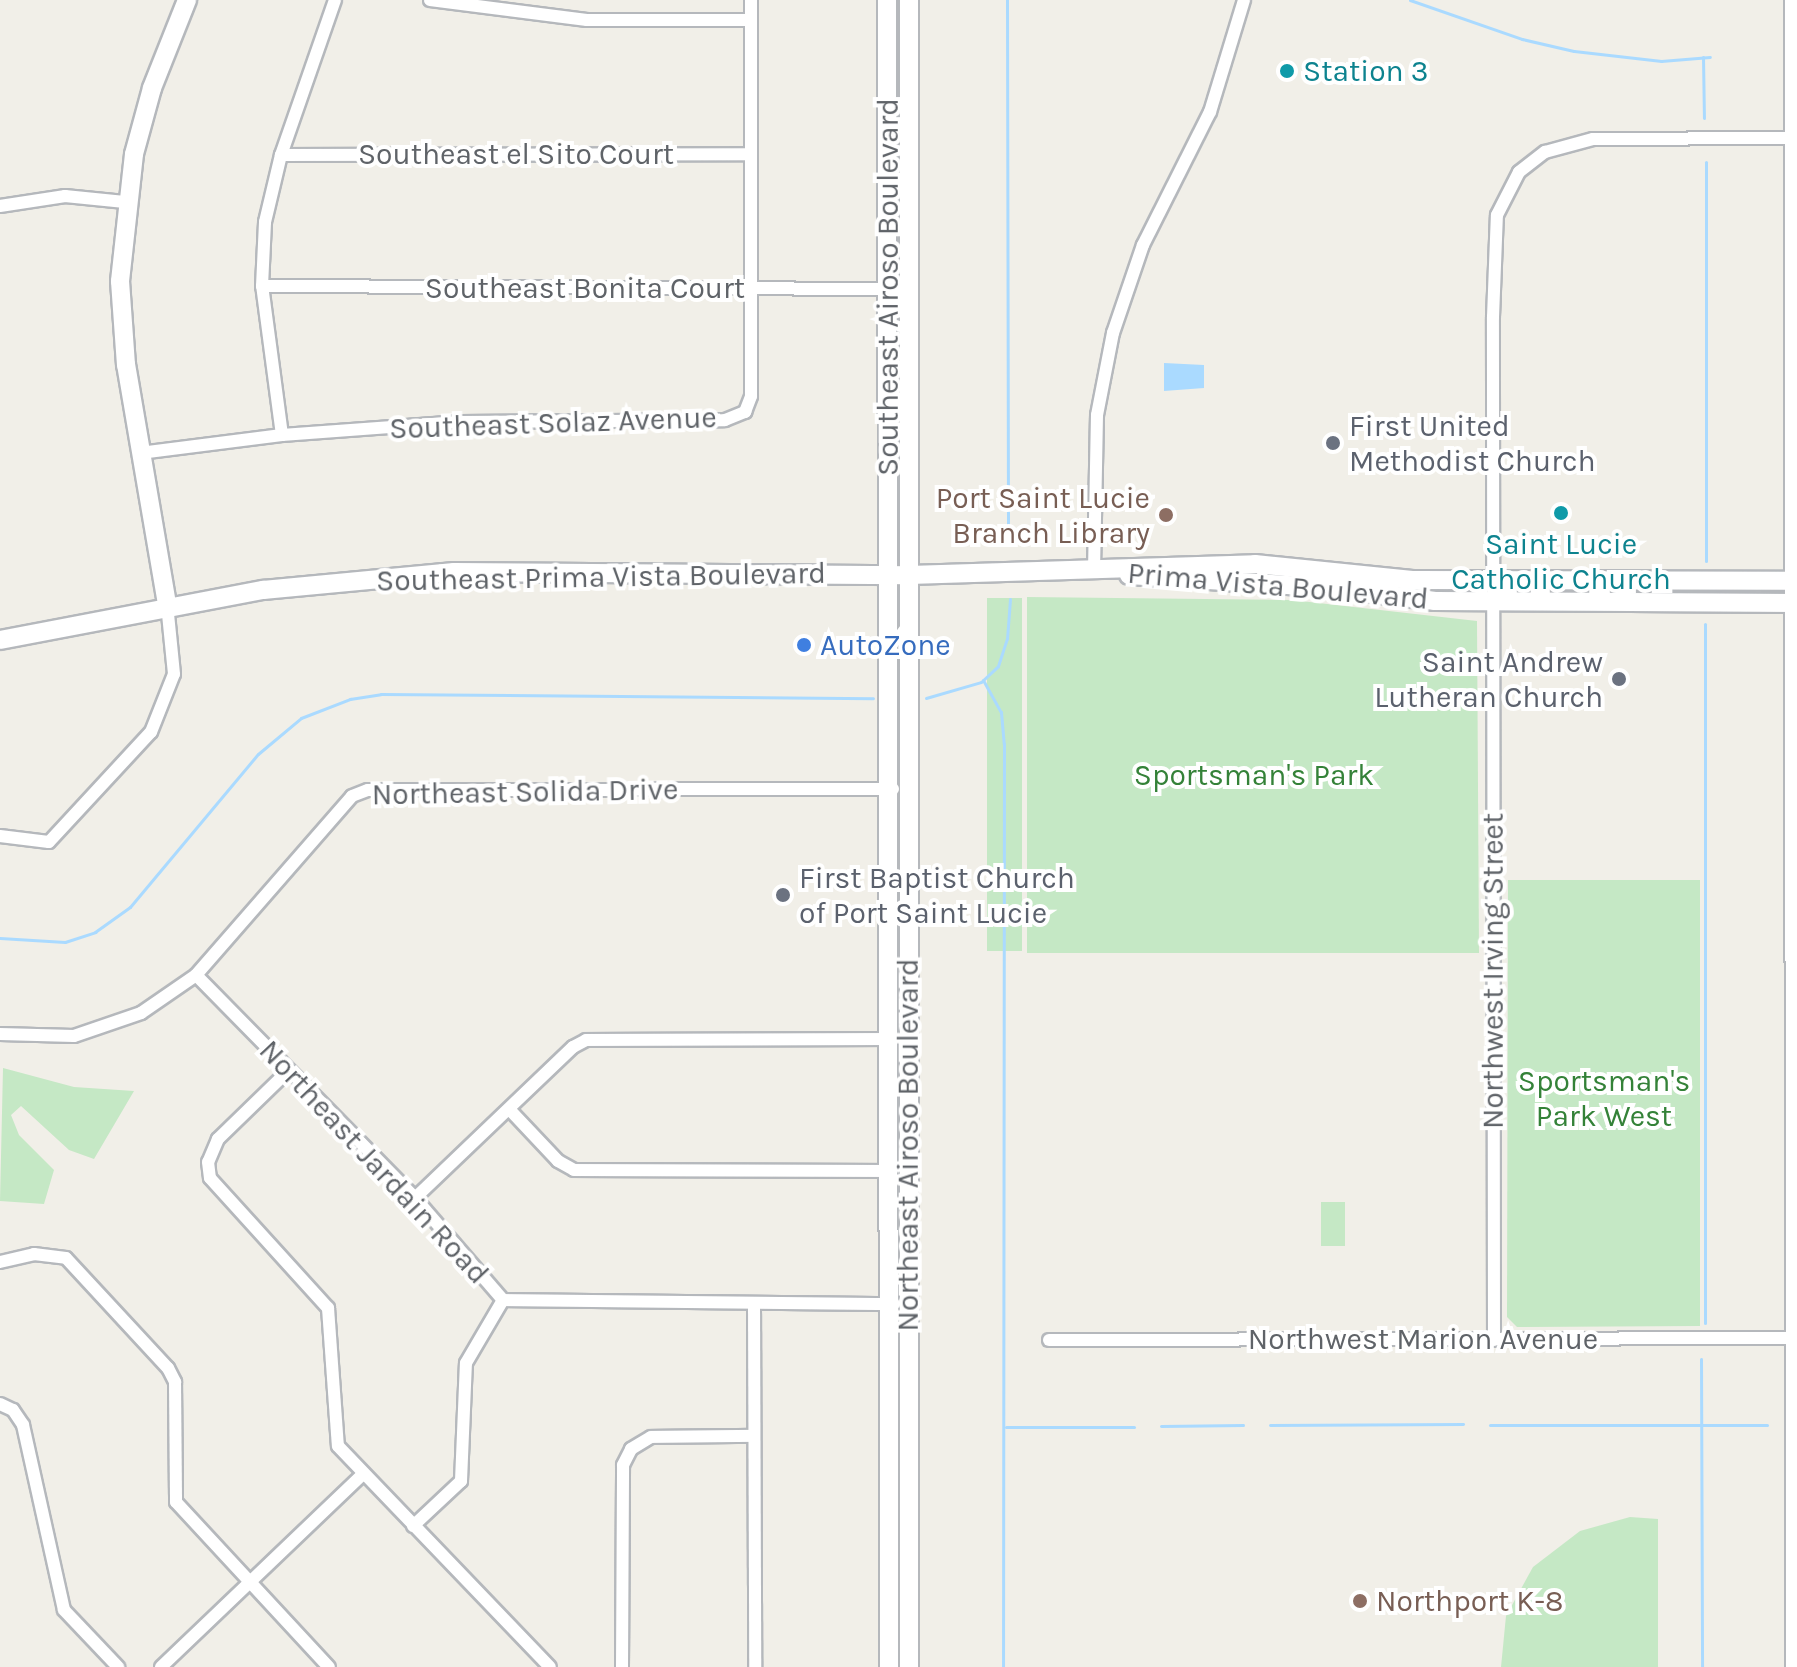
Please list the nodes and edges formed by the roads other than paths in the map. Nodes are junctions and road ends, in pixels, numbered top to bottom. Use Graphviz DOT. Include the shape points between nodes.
graph roads {
  1 [pos="187,0"];
  2 [pos="335,0"];
  3 [pos="430,0"];
  4 [pos="751,0"];
  5 [pos="887,0"];
  6 [pos="909,0"];
  7 [pos="1244,0"];
  8 [pos="1791,0"];
  9 [pos="751,20"];
  10 [pos="887,84"];
  11 [pos="909,84"];
  12 [pos="1794,138"];
  13 [pos="751,154"];
  14 [pos="281,155"];
  15 [pos="125,202"];
  16 [pos="0,206"];
  17 [pos="262,286"];
  18 [pos="888,288"];
  19 [pos="751,289"];
  20 [pos="909,289"];
  21 [pos="282,435"];
  22 [pos="140,453"];
  23 [pos="1102,571"];
  24 [pos="899,575"];
  25 [pos="1493,581"];
  26 [pos="1794,581"];
  27 [pos="1493,602"];
  28 [pos="1794,603"];
  29 [pos="167,604"];
  30 [pos="0,640"];
  31 [pos="908,788"];
  32 [pos="888,789"];
  33 [pos="0,836"];
  34 [pos="196,975"];
  35 [pos="0,1034"];
  36 [pos="886,1039"];
  37 [pos="288,1071"];
  38 [pos="509,1109"];
  39 [pos="888,1171"];
  40 [pos="415,1198"];
  41 [pos="0,1262"];
  42 [pos="503,1300"];
  43 [pos="754,1304"];
  44 [pos="889,1304"];
  45 [pos="909,1304"];
  46 [pos="1795,1338"];
  47 [pos="1049,1340"];
  48 [pos="1494,1340"];
  49 [pos="0,1404"];
  50 [pos="754,1436"];
  51 [pos="363,1474"];
  52 [pos="1795,1511"];
  53 [pos="413,1526"];
  54 [pos="251,1585"];
  55 [pos="118,1667"];
  56 [pos="161,1667"];
  57 [pos="329,1667"];
  58 [pos="550,1667"];
  59 [pos="622,1667"];
  60 [pos="755,1667"];
  61 [pos="889,1667"];
  62 [pos="909,1667"];
  63 [pos="1792,1667"];
  1 -- 15 [label="main road" via="152,88"];
  2 -- 14 [label="street"];
  3 -- 9 [label="street" via="587,20"];
  4 -- 9 [label="street, Southeast Solaz Avenue"];
  5 -- 10 [label="main road, Southeast Airoso Boulevard"];
  6 -- 11 [label="main road, Southeast Airoso Boulevard"];
  7 -- 23 [label="street" via="1210,112 1143,245 1113,333 1097,415"];
  8 -- 12 [label="street"];
  9 -- 13 [label="street, Southeast Solaz Avenue"];
  10 -- 11 [label="main road"];
  10 -- 18 [label="main road, Southeast Airoso Boulevard"];
  11 -- 20 [label="main road, Southeast Airoso Boulevard"];
  12 -- 25 [label="street, Northwest Irving Street" via="1593,139 1545,152 1519,172 1502,199 1494,237"];
  12 -- 26 [label="street"];
  13 -- 14 [label="street, Southeast el Sito Court"];
  13 -- 19 [label="street, Southeast Solaz Avenue"];
  14 -- 17 [label="street" via="265,222"];
  15 -- 16 [label="street" via="38,196"];
  15 -- 22 [label="main road" via="120,281"];
  17 -- 19 [label="street, Southeast Bonita Court"];
  17 -- 21 [label="street"];
  18 -- 19 [label="street, Southeast Bonita Court"];
  18 -- 20 [label="street, Southeast Bonita Court"];
  18 -- 24 [label="main road, Southeast Airoso Boulevard"];
  19 -- 21 [label="street, Southeast Solaz Avenue" via="751,396 745,412 725,420 461,422"];
  20 -- 24 [label="main road, Southeast Airoso Boulevard"];
  21 -- 22 [label="street, Southeast Solaz Avenue"];
  22 -- 29 [label="main road"];
  23 -- 24 [label="main road, Southeast Prima Vista Boulevard"];
  23 -- 25 [label="main road, Prima Vista Boulevard" via="1163,564 1271,564 1412,580"];
  23 -- 27 [label="main road, Prima Vista Boulevard" via="1161,581 1255,582"];
  24 -- 29 [label="main road, Southeast Prima Vista Boulevard" via="454,572"];
  24 -- 31 [label="main road, Northeast Airoso Boulevard"];
  24 -- 32 [label="main road, Northeast Airoso Boulevard"];
  25 -- 26 [label="main road, Prima Vista Boulevard"];
  25 -- 27 [label="street, Northwest Irving Street"];
  26 -- 28 [label="street"];
  27 -- 28 [label="main road, Prima Vista Boulevard"];
  27 -- 48 [label="street, Northwest Irving Street"];
  28 -- 46 [label="street"];
  29 -- 30 [label="main road, Southeast Prima Vista Boulevard"];
  29 -- 33 [label="street" via="174,674 151,732 49,842"];
  31 -- 32 [label="street, Northeast Solida Drive"];
  31 -- 45 [label="main road, Northeast Airoso Boulevard"];
  32 -- 34 [label="street, Northeast Solida Drive" via="368,790 352,796"];
  32 -- 36 [label="main road, Northeast Airoso Boulevard"];
  34 -- 35 [label="street, Northeast Solida Drive" via="141,1013 74,1036"];
  34 -- 37 [label="street, Northeast Jardain Road"];
  36 -- 38 [label="street" via="594,1038 573,1047"];
  36 -- 39 [label="main road, Northeast Airoso Boulevard"];
  37 -- 40 [label="street, Northeast Jardain Road"];
  37 -- 51 [label="street" via="218,1139 207,1170 218,1191 328,1308 334,1440"];
  38 -- 39 [label="street" via="558,1161 574,1170"];
  38 -- 40 [label="street"];
  39 -- 44 [label="main road, Northeast Airoso Boulevard"];
  40 -- 42 [label="street, Northeast Jardain Road"];
  41 -- 54 [label="street" via="34,1254 66,1258 168,1368 175,1382 176,1502"];
  42 -- 43 [label="street, Northeast Jardain Road"];
  42 -- 53 [label="street" via="466,1363 461,1481"];
  43 -- 44 [label="street, Northeast Jardain Road"];
  43 -- 50 [label="street"];
  44 -- 45 [label="street, Northeast Jardain Road"];
  44 -- 61 [label="main road, Northeast Airoso Boulevard"];
  45 -- 62 [label="main road, Northeast Airoso Boulevard"];
  46 -- 48 [label="street, Northwest Marion Avenue"];
  46 -- 52 [label="street"];
  47 -- 48 [label="street, Northwest Marion Avenue"];
  49 -- 55 [label="street" via="13,1410 23,1425 64,1610"];
  50 -- 59 [label="street" via="651,1437 631,1449 623,1465"];
  50 -- 60 [label="street"];
  51 -- 53 [label="street"];
  51 -- 54 [label="street"];
  52 -- 63 [label="street"];
  53 -- 58 [label="street"];
  54 -- 56 [label="street"];
  54 -- 57 [label="street"];
}
